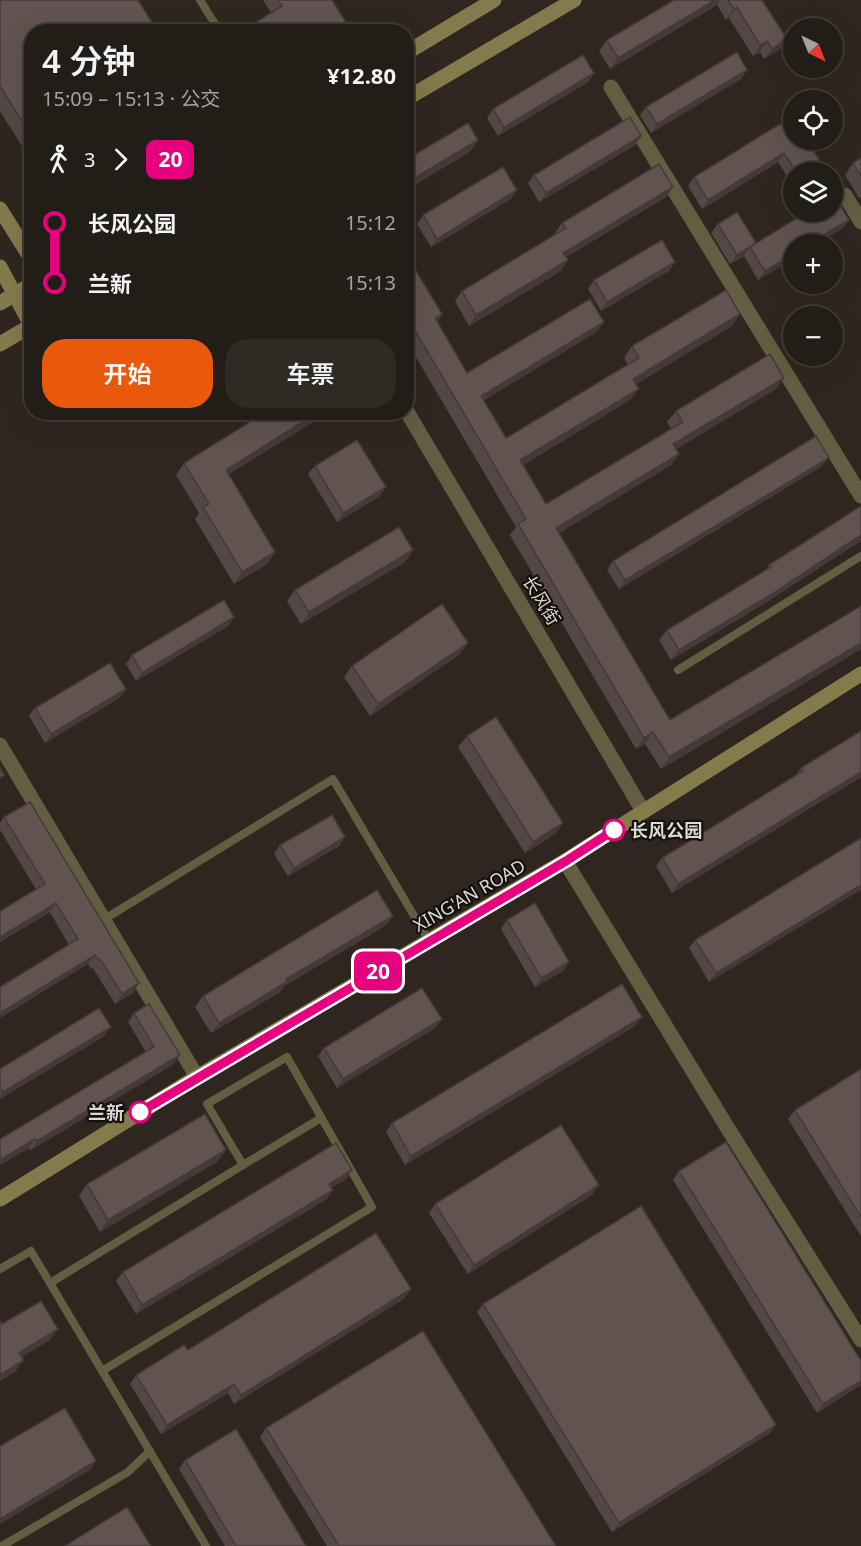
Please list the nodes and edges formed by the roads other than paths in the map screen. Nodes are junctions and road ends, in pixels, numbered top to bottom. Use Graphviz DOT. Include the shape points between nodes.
graph roads {
  1 [pos="200,0"];
  2 [pos="494,0"];
  3 [pos="574,0"];
  4 [pos="215,24"];
  5 [pos="414,48"];
  6 [pos="611,87"];
  7 [pos="414,94"];
  8 [pos="844,195"];
  9 [pos="0,209"];
  10 [pos="861,222"];
  11 [pos="24,247"];
  12 [pos="0,267"];
  13 [pos="24,289"];
  14 [pos="15,294"];
  15 [pos="0,303"];
  16 [pos="24,311"];
  17 [pos="24,329"];
  18 [pos="0,344"];
  19 [pos="412,420"];
  20 [pos="861,496"];
  21 [pos="861,556"];
  22 [pos="678,670"];
  23 [pos="861,674"];
  24 [pos="0,745"];
  25 [pos="643,811"];
  26 [pos="566,861"];
  27 [pos="104,920"];
  28 [pos="429,941"];
  29 [pos="197,1077"];
  30 [pos="321,1118"];
  31 [pos="243,1165"];
  32 [pos="0,1199"];
  33 [pos="0,1269"];
  34 [pos="50,1283"];
  35 [pos="861,1340"];
  36 [pos="102,1371"];
  37 [pos="150,1451"];
  38 [pos="2,1546"];
  39 [pos="206,1546"];
  1 -- 4 [label="lane"];
  2 -- 5 [label="street"];
  3 -- 7 [label="street"];
  6 -- 20 [label="street"];
  8 -- 10 [label="street"];
  9 -- 11 [label="street"];
  12 -- 14 [label="street"];
  13 -- 14 [label="street"];
  14 -- 15 [label="street"];
  14 -- 16 [label="street"];
  17 -- 18 [label="street"];
  19 -- 25 [label="street, 长风街"];
  21 -- 22 [label="lane"];
  23 -- 25 [label="street, XING'AN ROAD"];
  24 -- 27 [label="street"];
  25 -- 26 [label="street, XING'AN ROAD"];
  26 -- 28 [label="street, XING'AN ROAD"];
  26 -- 35 [label="street"];
  27 -- 28 [label="lane" via="333,779"];
  27 -- 29 [label="street"];
  28 -- 29 [label="street, XING'AN ROAD"];
  29 -- 32 [label="street, XING'AN ROAD"];
  30 -- 31 [label="lane"];
  30 -- 31 [label="lane" via="287,1057 216,1098 207,1104"];
  30 -- 36 [label="lane" via="372,1206"];
  31 -- 34 [label="lane"];
  33 -- 34 [label="lane" via="31,1251"];
  34 -- 36 [label="lane"];
  36 -- 37 [label="lane"];
  37 -- 38 [label="lane" via="128,1472"];
  37 -- 39 [label="lane"];
}
